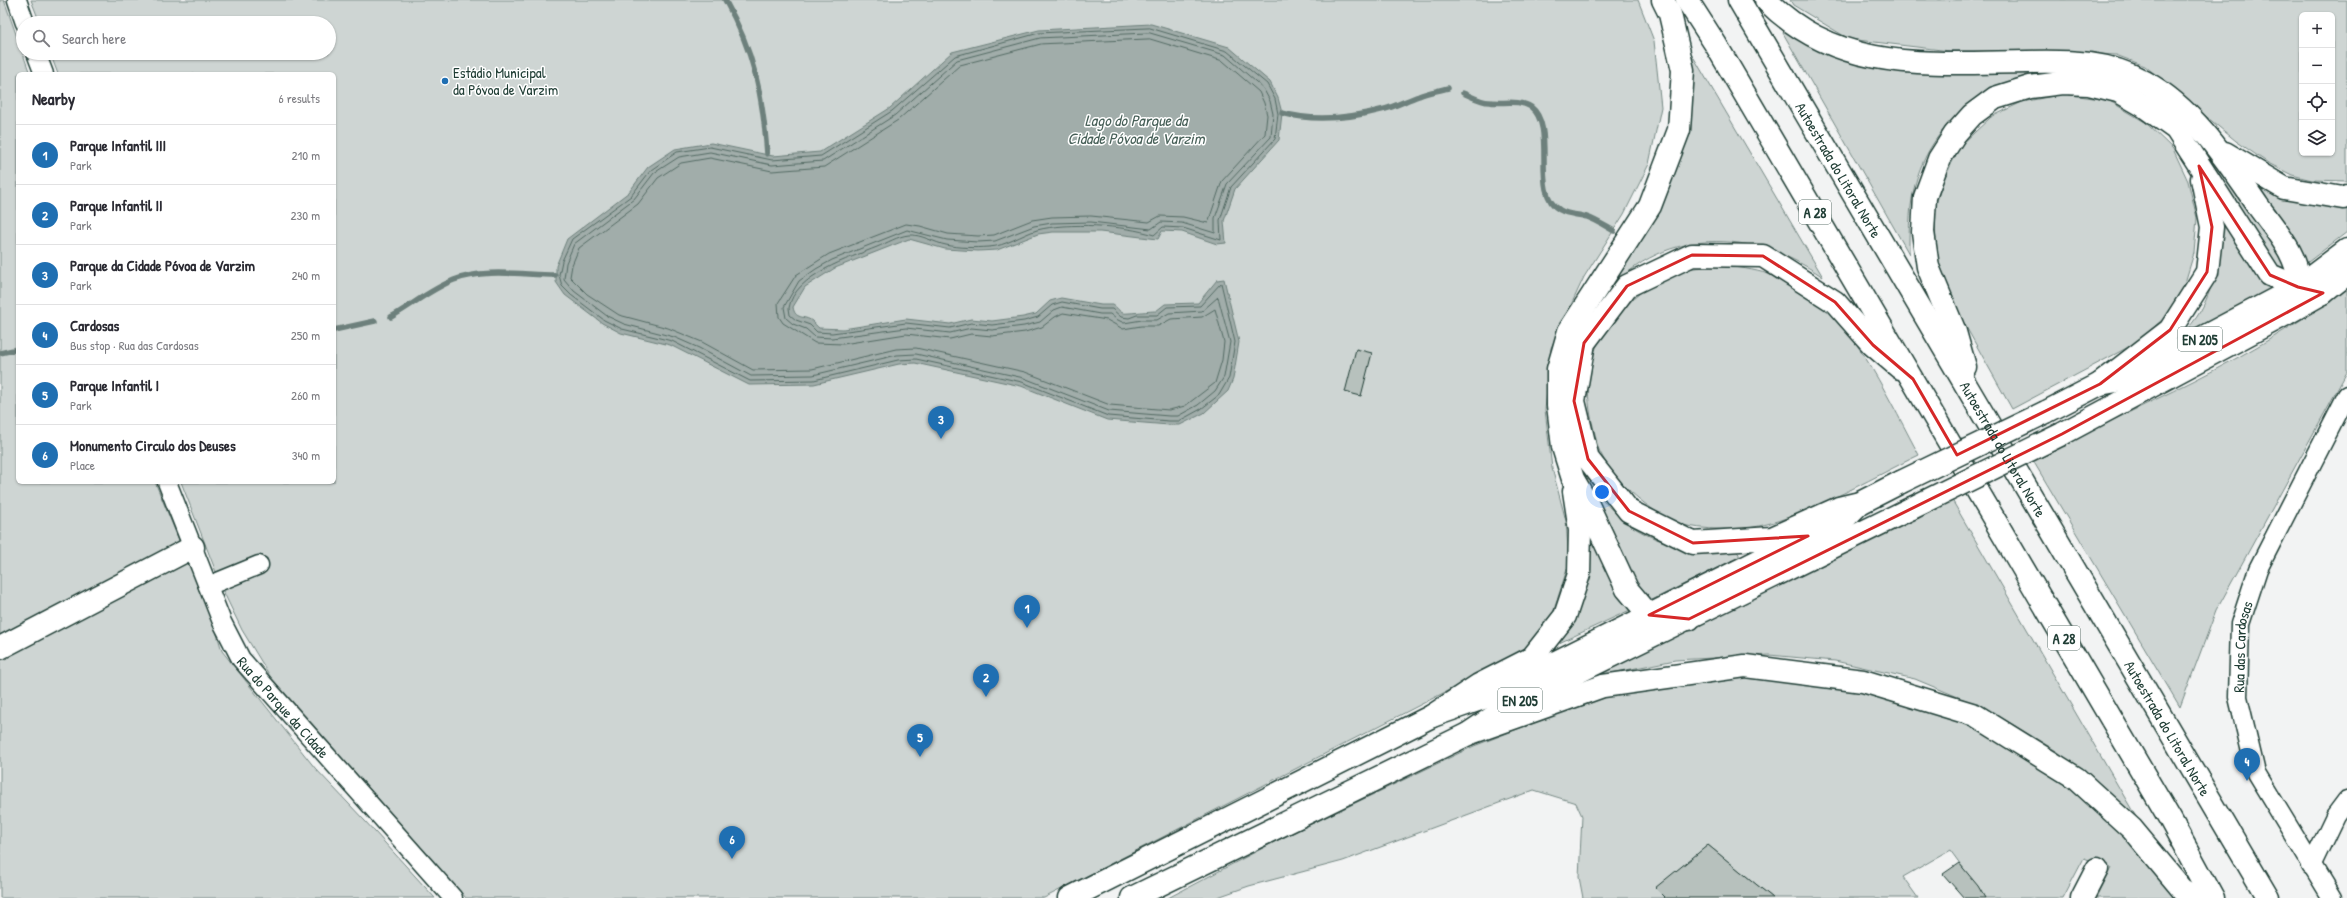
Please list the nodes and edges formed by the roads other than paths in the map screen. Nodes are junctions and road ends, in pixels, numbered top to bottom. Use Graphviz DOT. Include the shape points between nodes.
graph roads {
  1 [pos="17,0"];
  2 [pos="1663,0"];
  3 [pos="1687,0"];
  4 [pos="1739,0"];
  5 [pos="1766,0"];
  6 [pos="23,16"];
  7 [pos="39,60"];
  8 [pos="43,72"];
  9 [pos="2218,148"];
  10 [pos="2199,166"];
  11 [pos="2347,196"];
  12 [pos="2347,250"];
  13 [pos="2347,274"];
  14 [pos="2298,287"];
  15 [pos="2323,293"];
  16 [pos="2286,314"];
  17 [pos="1913,379"];
  18 [pos="2100,384"];
  19 [pos="1972,393"];
  20 [pos="2347,395"];
  21 [pos="1573,479"];
  22 [pos="168,484"];
  23 [pos="1860,503"];
  24 [pos="193,547"];
  25 [pos="259,565"];
  26 [pos="208,586"];
  27 [pos="1650,615"];
  28 [pos="1689,619"];
  29 [pos="0,648"];
  30 [pos="1432,716"];
  31 [pos="1468,734"];
  32 [pos="2347,800"];
  33 [pos="2310,866"];
  34 [pos="2096,869"];
  35 [pos="453,898"];
  36 [pos="1070,898"];
  37 [pos="1132,898"];
  38 [pos="2082,898"];
  39 [pos="2196,898"];
  40 [pos="2213,898"];
  41 [pos="2268,898"];
  42 [pos="2332,898"];
  1 -- 6 [label="street"];
  2 -- 21 [label="main road" via="1670,14 1683,70 1679,130 1650,206 1569,331 1558,369 1558,405 1563,447"];
  3 -- 17 [label="main road, A 28"];
  4 -- 19 [label="main road, Autoestrada do Litoral Norte / A 28"];
  5 -- 9 [label="main road" via="1805,32 1848,51 1885,60 2051,61 2089,63 2118,69 2145,82 2174,102"];
  7 -- 8 [label="street"];
  9 -- 11 [label="main road" via="2284,188 2343,198"];
  9 -- 14 [label="main road" via="2294,258"];
  10 -- 14 [label="main road" via="2270,275"];
  10 -- 18 [label="main road" via="2212,227 2207,272 2170,330"];
  10 -- 19 [label="main road" via="2176,129 2118,91 2089,84 2062,83 2030,87 1995,98 1972,115 1939,158 1925,197 1923,232 1928,267 1955,332"];
  12 -- 14 [label="main road, EN 205"];
  13 -- 15 [label="main road, EN 205"];
  14 -- 15 [label="main road"];
  14 -- 16 [label="main road"];
  14 -- 18 [label="main road, EN 205" via="2122,380"];
  15 -- 16 [label="main road, EN 205"];
  16 -- 28 [label="main road, EN 205, bridge" via="2062,434"];
  17 -- 23 [label="main road" via="1873,345 1835,302 1763,256 1692,255 1684,258 1627,286 1584,343 1574,401 1588,459 1629,512 1693,543 1772,538 1839,508"];
  17 -- 40 [label="main road, A 28" via="2170,819"];
  18 -- 23 [label="main road, EN 205, bridge"];
  19 -- 41 [label="main road, Autoestrada do Litoral Norte / A 28"];
  20 -- 33 [label="street, Rua das Cardosas" via="2258,569 2240,624 2238,697 2256,773"];
  21 -- 27 [label="main road" via="1587,502 1627,589"];
  21 -- 30 [label="main road" via="1580,530 1579,574 1565,616 1532,658 1479,684"];
  22 -- 24 [label="street, Rua do Parque da Cidade"];
  23 -- 27 [label="main road, EN 205" via="1846,517"];
  24 -- 26 [label="street, Rua do Parque da Cidade"];
  24 -- 29 [label="main road"];
  25 -- 26 [label="street"];
  26 -- 35 [label="street, Rua do Parque da Cidade" via="222,622 242,659"];
  27 -- 28 [label="main road"];
  27 -- 30 [label="main road, EN 205" via="1486,696"];
  28 -- 31 [label="main road, EN 205" via="1513,704"];
  30 -- 36 [label="main road, EN 205"];
  31 -- 37 [label="main road, EN 205"];
  31 -- 39 [label="main road" via="1603,686 1745,666 1863,682 1975,715 2076,778 2132,829 2182,889"];
  32 -- 33 [label="street" via="2335,816"];
  33 -- 42 [label="street, Rua das Cardosas"];
  34 -- 38 [label="main road"];
}
